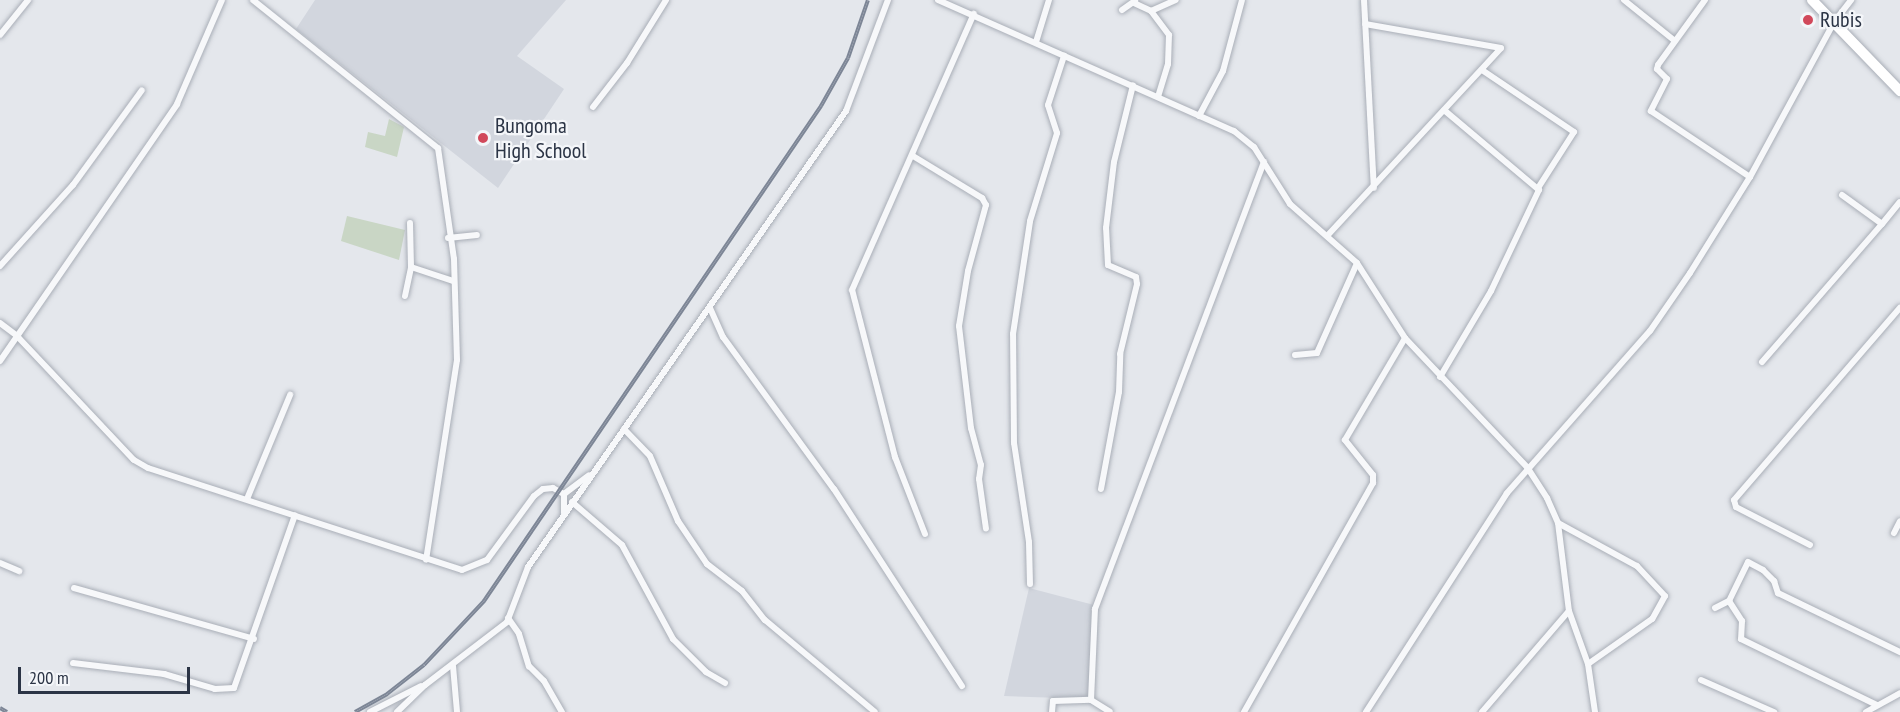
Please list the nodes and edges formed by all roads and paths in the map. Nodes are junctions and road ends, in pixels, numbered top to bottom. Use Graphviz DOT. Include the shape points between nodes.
graph roads {
  1 [pos="28,0"];
  2 [pos="222,0"];
  3 [pos="253,0"];
  4 [pos="666,0"];
  5 [pos="888,0"];
  6 [pos="938,0"];
  7 [pos="1049,0"];
  8 [pos="1176,0"];
  9 [pos="1242,0"];
  10 [pos="1364,0"];
  11 [pos="1705,0"];
  12 [pos="1812,0"];
  13 [pos="1851,0"];
  14 [pos="1135,1"];
  15 [pos="1629,1"];
  16 [pos="1122,10"];
  17 [pos="1151,11"];
  18 [pos="974,14"];
  19 [pos="1834,22"];
  20 [pos="1365,24"];
  21 [pos="0,35"];
  22 [pos="1675,41"];
  23 [pos="1036,42"];
  24 [pos="1064,56"];
  25 [pos="1482,70"];
  26 [pos="1133,85"];
  27 [pos="142,90"];
  28 [pos="1900,92"];
  29 [pos="1158,97"];
  30 [pos="593,106"];
  31 [pos="1444,110"];
  32 [pos="1199,116"];
  33 [pos="913,156"];
  34 [pos="1264,162"];
  35 [pos="1750,177"];
  36 [pos="1374,188"];
  37 [pos="1538,188"];
  38 [pos="1842,195"];
  39 [pos="1900,202"];
  40 [pos="410,223"];
  41 [pos="1882,224"];
  42 [pos="477,235"];
  43 [pos="1327,236"];
  44 [pos="448,238"];
  45 [pos="1357,263"];
  46 [pos="0,266"];
  47 [pos="411,267"];
  48 [pos="453,281"];
  49 [pos="405,296"];
  50 [pos="710,308"];
  51 [pos="1900,308"];
  52 [pos="0,323"];
  53 [pos="17,336"];
  54 [pos="1405,338"];
  55 [pos="1295,355"];
  56 [pos="0,362"];
  57 [pos="1762,362"];
  58 [pos="1440,377"];
  59 [pos="290,395"];
  60 [pos="624,429"];
  61 [pos="1527,467"];
  62 [pos="592,474"];
  63 [pos="1101,489"];
  64 [pos="564,494"];
  65 [pos="247,499"];
  66 [pos="572,502"];
  67 [pos="564,513"];
  68 [pos="294,515"];
  69 [pos="1900,520"];
  70 [pos="1558,523"];
  71 [pos="986,529"];
  72 [pos="1894,533"];
  73 [pos="925,534"];
  74 [pos="1810,545"];
  75 [pos="426,560"];
  76 [pos="0,563"];
  77 [pos="19,571"];
  78 [pos="1030,584"];
  79 [pos="74,588"];
  80 [pos="1729,601"];
  81 [pos="1715,608"];
  82 [pos="1569,611"];
  83 [pos="508,618"];
  84 [pos="254,639"];
  85 [pos="1900,652"];
  86 [pos="73,663"];
  87 [pos="1588,664"];
  88 [pos="453,666"];
  89 [pos="1701,680"];
  90 [pos="725,682"];
  91 [pos="425,685"];
  92 [pos="962,686"];
  93 [pos="1900,693"];
  94 [pos="1091,700"];
  95 [pos="1877,705"];
  96 [pos="1869,711"];
  97 [pos="370,712"];
  98 [pos="397,712"];
  99 [pos="457,712"];
  100 [pos="562,712"];
  101 [pos="875,712"];
  102 [pos="1052,712"];
  103 [pos="1110,712"];
  104 [pos="1244,712"];
  105 [pos="1366,712"];
  106 [pos="1482,712"];
  107 [pos="1594,712"];
  108 [pos="1774,712"];
  1 -- 21 [label="street"];
  2 -- 53 [label="street" via="177,104"];
  3 -- 44 [label="street" via="438,148"];
  4 -- 30 [label="street" via="627,63"];
  5 -- 50 [label="street" via="846,111"];
  6 -- 18 [label="street"];
  7 -- 23 [label="street"];
  8 -- 17 [label="street"];
  9 -- 32 [label="street" via="1223,71"];
  10 -- 20 [label="street"];
  11 -- 22 [label="street"];
  12 -- 19 [label="main road"];
  13 -- 19 [label="street"];
  14 -- 16 [label="street"];
  14 -- 17 [label="street"];
  15 -- 22 [label="street"];
  17 -- 29 [label="street" via="1169,35 1168,64"];
  18 -- 23 [label="street"];
  18 -- 33 [label="street"];
  19 -- 28 [label="main road"];
  19 -- 35 [label="street"];
  20 -- 25 [label="street" via="1500,47"];
  20 -- 36 [label="street"];
  22 -- 35 [label="street" via="1657,67 1667,79 1651,111"];
  23 -- 24 [label="street"];
  24 -- 26 [label="street"];
  24 -- 78 [label="street" via="1048,105 1056,134 1030,221 1013,334 1014,443 1029,542"];
  25 -- 31 [label="street"];
  25 -- 37 [label="street" via="1574,132"];
  26 -- 29 [label="street"];
  26 -- 63 [label="street" via="1114,162 1106,237 1108,266 1136,277 1137,284 1120,354 1119,392"];
  27 -- 46 [label="street" via="73,185"];
  29 -- 32 [label="street"];
  31 -- 36 [label="street"];
  31 -- 37 [label="street"];
  32 -- 34 [label="street" via="1234,131 1254,147"];
  33 -- 71 [label="street" via="985,201 959,326 971,428 981,465 979,479"];
  33 -- 73 [label="street" via="852,290 895,457"];
  34 -- 43 [label="street" via="1298,213"];
  34 -- 94 [label="street" via="1095,609"];
  35 -- 61 [label="street" via="1650,331"];
  36 -- 43 [label="street"];
  37 -- 58 [label="street" via="1491,291"];
  38 -- 41 [label="street"];
  39 -- 41 [label="street"];
  40 -- 47 [label="street"];
  41 -- 57 [label="street"];
  42 -- 44 [label="street"];
  43 -- 45 [label="street"];
  44 -- 48 [label="street" via="454,259"];
  45 -- 54 [label="street"];
  45 -- 55 [label="street" via="1317,352"];
  47 -- 48 [label="street"];
  47 -- 49 [label="street"];
  48 -- 75 [label="street" via="456,382"];
  50 -- 60 [label="street"];
  50 -- 92 [label="street" via="723,337 834,489"];
  51 -- 74 [label="street" via="1734,500 1736,507"];
  52 -- 53 [label="street"];
  53 -- 56 [label="street"];
  53 -- 65 [label="street" via="134,460"];
  54 -- 58 [label="street"];
  54 -- 104 [label="street" via="1345,440 1373,475 1373,483"];
  58 -- 61 [label="street"];
  59 -- 65 [label="street"];
  60 -- 62 [label="street"];
  60 -- 101 [label="street" via="650,456 678,521 707,564 742,591 765,620"];
  61 -- 70 [label="street"];
  61 -- 105 [label="street"];
  62 -- 64 [label="street"];
  62 -- 66 [label="street"];
  64 -- 67 [label="street"];
  64 -- 75 [label="street" via="548,487 534,496 503,543 481,563 462,570"];
  65 -- 68 [label="street"];
  66 -- 67 [label="street"];
  66 -- 90 [label="street" via="622,545 673,639 706,672"];
  67 -- 83 [label="street" via="528,567"];
  68 -- 75 [label="street"];
  68 -- 84 [label="street"];
  69 -- 72 [label="street"];
  70 -- 82 [label="street"];
  70 -- 87 [label="street" via="1637,566 1665,596 1652,619"];
  76 -- 77 [label="street"];
  79 -- 84 [label="street"];
  80 -- 81 [label="street"];
  80 -- 85 [label="street" via="1748,562 1768,576 1778,593"];
  80 -- 95 [label="street" via="1742,621 1741,639"];
  82 -- 87 [label="street"];
  82 -- 106 [label="street"];
  83 -- 88 [label="street"];
  83 -- 100 [label="street" via="519,634 529,666 544,681"];
  84 -- 86 [label="street" via="237,686 228,690 194,685 164,674"];
  87 -- 107 [label="street"];
  88 -- 91 [label="street"];
  88 -- 99 [label="street"];
  89 -- 108 [label="street"];
  91 -- 97 [label="street"];
  91 -- 98 [label="street"];
  93 -- 95 [label="street"];
  94 -- 102 [label="street" via="1053,701"];
  94 -- 103 [label="street"];
  95 -- 96 [label="street"];
}
